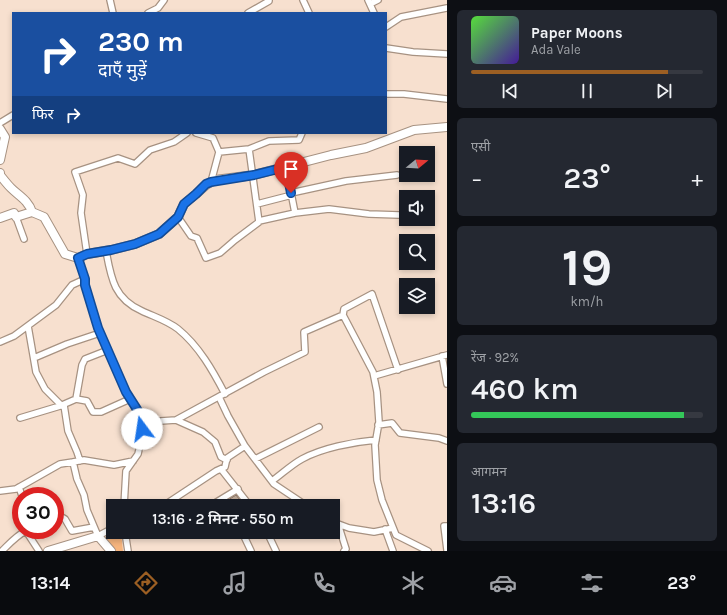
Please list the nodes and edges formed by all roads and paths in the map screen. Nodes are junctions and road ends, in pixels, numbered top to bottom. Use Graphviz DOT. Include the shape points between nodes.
graph roads {
  1 [pos="110,0"];
  2 [pos="164,0"];
  3 [pos="269,0"];
  4 [pos="303,0"];
  5 [pos="378,0"];
  6 [pos="369,2"];
  7 [pos="447,8"];
  8 [pos="113,12"];
  9 [pos="150,12"];
  10 [pos="250,12"];
  11 [pos="309,12"];
  12 [pos="374,12"];
  13 [pos="387,26"];
  14 [pos="387,48"];
  15 [pos="447,54"];
  16 [pos="387,94"];
  17 [pos="447,99"];
  18 [pos="12,116"];
  19 [pos="0,123"];
  20 [pos="447,127"];
  21 [pos="0,129"];
  22 [pos="186,134"];
  23 [pos="199,134"];
  24 [pos="302,134"];
  25 [pos="249,149"];
  26 [pos="219,152"];
  27 [pos="0,160"];
  28 [pos="286,167"];
  29 [pos="0,173"];
  30 [pos="254,175"];
  31 [pos="397,175"];
  32 [pos="211,182"];
  33 [pos="292,194"];
  34 [pos="257,204"];
  35 [pos="32,212"];
  36 [pos="296,213"];
  37 [pos="399,215"];
  38 [pos="16,217"];
  39 [pos="178,217"];
  40 [pos="0,218"];
  41 [pos="259,221"];
  42 [pos="24,238"];
  43 [pos="106,251"];
  44 [pos="87,254"];
  45 [pos="78,258"];
  46 [pos="85,279"];
  47 [pos="343,315"];
  48 [pos="28,326"];
  49 [pos="100,333"];
  50 [pos="0,342"];
  51 [pos="108,350"];
  52 [pos="444,356"];
  53 [pos="34,358"];
  54 [pos="398,370"];
  55 [pos="374,376"];
  56 [pos="447,384"];
  57 [pos="225,394"];
  58 [pos="219,397"];
  59 [pos="130,398"];
  60 [pos="76,399"];
  61 [pos="63,405"];
  62 [pos="20,418"];
  63 [pos="176,420"];
  64 [pos="145,422"];
  65 [pos="378,425"];
  66 [pos="319,427"];
  67 [pos="376,440"];
  68 [pos="447,441"];
  69 [pos="244,446"];
  70 [pos="255,459"];
  71 [pos="227,460"];
  72 [pos="80,461"];
  73 [pos="133,461"];
  74 [pos="73,462"];
  75 [pos="221,469"];
  76 [pos="272,481"];
  77 [pos="19,487"];
  78 [pos="238,489"];
  79 [pos="12,490"];
  80 [pos="0,491"];
  81 [pos="124,499"];
  82 [pos="175,499"];
  83 [pos="222,499"];
  84 [pos="245,499"];
  85 [pos="297,499"];
  86 [pos="64,518"];
  87 [pos="340,525"];
  88 [pos="447,526"];
  89 [pos="94,527"];
  90 [pos="393,528"];
  91 [pos="385,529"];
  92 [pos="106,532"];
  93 [pos="340,533"];
  94 [pos="98,536"];
  95 [pos="15,539"];
  96 [pos="32,539"];
  97 [pos="126,539"];
  98 [pos="245,539"];
  99 [pos="270,539"];
  100 [pos="447,550"];
  101 [pos="2,551"];
  102 [pos="39,551"];
  103 [pos="48,551"];
  104 [pos="111,551"];
  105 [pos="128,551"];
  106 [pos="251,551"];
  107 [pos="276,551"];
  108 [pos="344,551"];
  109 [pos="393,551"];
  110 [pos="428,551"];
  1 -- 8 [label="street"];
  2 -- 9 [label="street" via="158,8"];
  3 -- 10 [label="street"];
  4 -- 11 [label="street"];
  5 -- 6 [label="street"];
  6 -- 12 [label="street"];
  7 -- 13 [label="street" via="401,17"];
  14 -- 15 [label="street"];
  16 -- 17 [label="street"];
  18 -- 19 [label="street"];
  20 -- 28 [label="street" via="414,130 366,148"];
  21 -- 27 [label="street" via="5,137"];
  22 -- 44 [label="street" via="174,142 150,150 135,164 118,158 75,172 83,195 81,213"];
  23 -- 26 [label="street" via="213,138"];
  24 -- 25 [label="street" via="299,140 269,141"];
  25 -- 26 [label="street"];
  25 -- 30 [label="street"];
  26 -- 32 [label="street"];
  28 -- 30 [label="street"];
  28 -- 33 [label="street"];
  29 -- 35 [label="street" via="11,189 30,205"];
  30 -- 32 [label="street"];
  30 -- 34 [label="street"];
  31 -- 33 [label="street" via="346,181"];
  32 -- 39 [label="street" via="184,204"];
  33 -- 34 [label="street"];
  33 -- 36 [label="street"];
  34 -- 41 [label="street"];
  35 -- 38 [label="street"];
  35 -- 45 [label="street" via="44,217 65,254"];
  36 -- 37 [label="street" via="329,208"];
  36 -- 41 [label="street"];
  38 -- 40 [label="street" via="14,213"];
  38 -- 42 [label="street"];
  39 -- 41 [label="street" via="191,236 197,238 206,258 220,253"];
  39 -- 43 [label="street" via="159,234 135,244"];
  43 -- 44 [label="street"];
  43 -- 57 [label="street" via="110,275 117,291 130,304 179,329 201,353"];
  44 -- 45 [label="street"];
  45 -- 46 [label="street"];
  46 -- 48 [label="street" via="72,285 56,305"];
  46 -- 49 [label="street"];
  47 -- 54 [label="street" via="344,309 372,294"];
  47 -- 55 [label="street"];
  47 -- 57 [label="street" via="304,332 305,352"];
  48 -- 50 [label="street"];
  48 -- 53 [label="street"];
  49 -- 51 [label="street"];
  49 -- 53 [label="street"];
  51 -- 59 [label="street"];
  51 -- 60 [label="street" via="85,359"];
  52 -- 54 [label="street"];
  52 -- 56 [label="street"];
  53 -- 61 [label="street" via="36,372 45,389"];
  54 -- 55 [label="street"];
  55 -- 65 [label="street"];
  57 -- 58 [label="street"];
  58 -- 63 [label="street"];
  58 -- 69 [label="street"];
  59 -- 60 [label="street" via="101,412 93,412 87,401"];
  59 -- 64 [label="street"];
  60 -- 61 [label="street"];
  61 -- 62 [label="street"];
  61 -- 72 [label="street" via="68,431"];
  63 -- 64 [label="street"];
  63 -- 71 [label="street" via="203,432 215,442 221,457"];
  64 -- 73 [label="street" via="138,454"];
  65 -- 67 [label="street"];
  65 -- 68 [label="street" via="392,423 400,433"];
  66 -- 70 [label="street"];
  67 -- 76 [label="street" via="356,442 302,459"];
  67 -- 90 [label="street" via="377,480"];
  69 -- 70 [label="street"];
  69 -- 71 [label="street"];
  70 -- 76 [label="street"];
  71 -- 75 [label="street" via="225,467"];
  72 -- 73 [label="street" via="114,466"];
  72 -- 74 [label="street"];
  73 -- 81 [label="street" via="126,471"];
  74 -- 77 [label="street" via="60,464"];
  74 -- 89 [label="street"];
  75 -- 78 [label="street"];
  75 -- 82 [label="street"];
  76 -- 85 [label="street"];
  78 -- 83 [label="street"];
  78 -- 84 [label="street"];
  79 -- 80 [label="street"];
  86 -- 89 [label="street" via="72,531"];
  87 -- 91 [label="street" via="374,532"];
  88 -- 100 [label="street" via="444,526"];
  89 -- 94 [label="street"];
  90 -- 91 [label="street"];
  90 -- 110 [label="street" via="396,535"];
  91 -- 109 [label="street"];
  92 -- 94 [label="street"];
  93 -- 108 [label="street" via="346,549"];
  94 -- 103 [label="street"];
  94 -- 104 [label="street"];
  95 -- 101 [label="street"];
  96 -- 102 [label="street"];
  97 -- 105 [label="street"];
  98 -- 106 [label="street"];
  99 -- 107 [label="street"];
}
